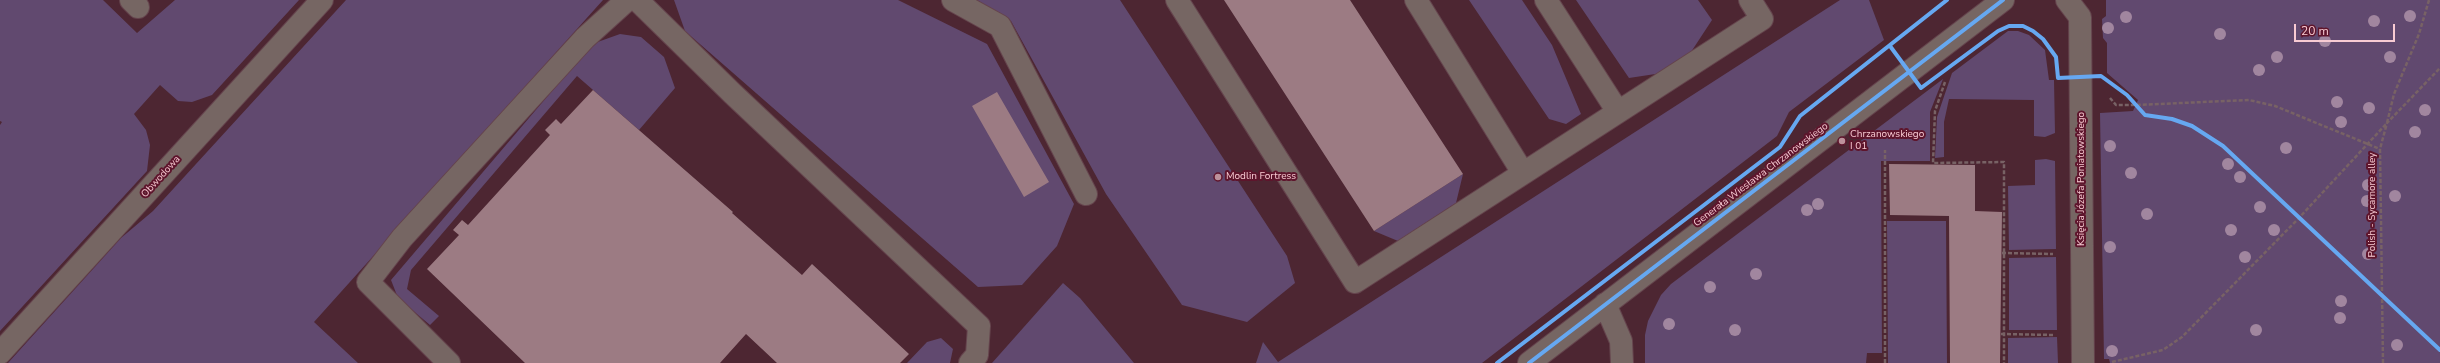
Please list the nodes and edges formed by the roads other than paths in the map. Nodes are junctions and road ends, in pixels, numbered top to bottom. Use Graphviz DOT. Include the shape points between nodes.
graph roads {
  1 [pos="322,0"];
  2 [pos="627,0"];
  3 [pos="637,0"];
  4 [pos="953,0"];
  5 [pos="1177,0"];
  6 [pos="1416,0"];
  7 [pos="1546,0"];
  8 [pos="1750,0"];
  9 [pos="2003,0"];
  10 [pos="2067,0"];
  11 [pos="1618,112"];
  12 [pos="1523,173"];
  13 [pos="1086,194"];
  14 [pos="1605,304"];
  15 [pos="0,353"];
  16 [pos="449,363"];
  17 [pos="970,363"];
  18 [pos="1529,363"];
  19 [pos="1622,363"];
  20 [pos="2083,363"];
  1 -- 15 [label="street, Obwodowa"];
  2 -- 16 [label="street" via="585,38 472,161 402,238 368,282"];
  3 -- 17 [label="street" via="979,326 977,355"];
  4 -- 13 [label="street" via="1000,26"];
  5 -- 12 [label="street" via="1355,282"];
  6 -- 12 [label="street"];
  7 -- 11 [label="street"];
  8 -- 11 [label="street" via="1762,18"];
  9 -- 14 [label="street, Generała Wiesława Chrzanowskiego"];
  10 -- 20 [label="street, Księcia Józefa Poniatowskiego" via="2080,17"];
  11 -- 12 [label="street"];
  14 -- 18 [label="street, Generała Wiesława Chrzanowskiego"];
  14 -- 19 [label="street" via="1621,341"];
}
